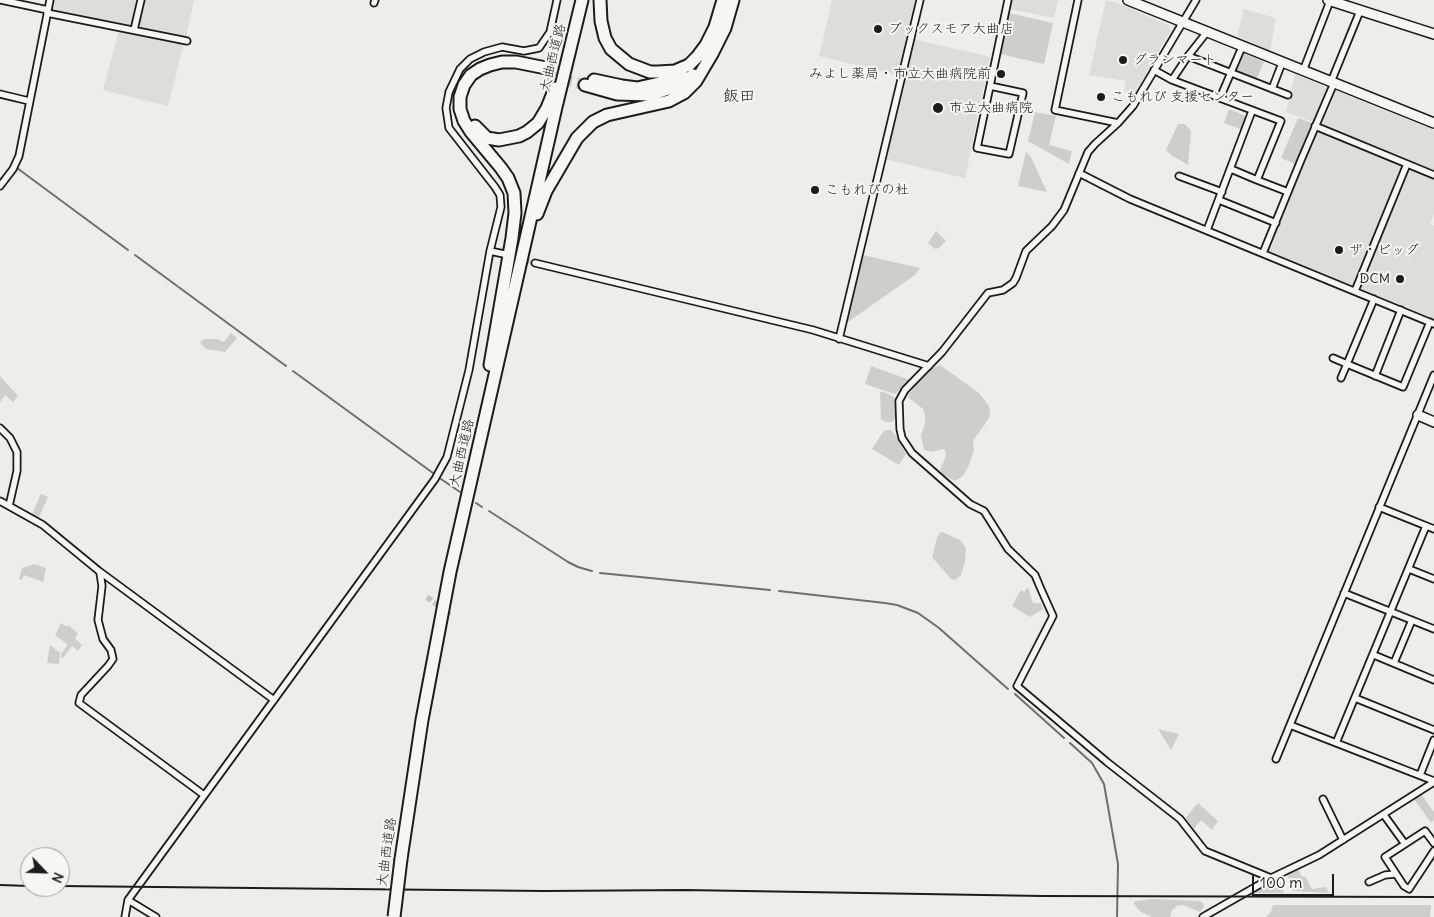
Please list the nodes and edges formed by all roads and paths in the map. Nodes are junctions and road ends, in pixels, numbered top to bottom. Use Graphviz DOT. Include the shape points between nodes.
graph roads {
  1 [pos="1,0"];
  2 [pos="50,0"];
  3 [pos="141,0"];
  4 [pos="557,0"];
  5 [pos="582,0"];
  6 [pos="600,0"];
  7 [pos="723,0"];
  8 [pos="734,0"];
  9 [pos="920,0"];
  10 [pos="1008,0"];
  11 [pos="1078,0"];
  12 [pos="1128,0"];
  13 [pos="1196,0"];
  14 [pos="1329,0"];
  15 [pos="0,6"];
  16 [pos="1360,11"];
  17 [pos="48,12"];
  18 [pos="1183,21"];
  19 [pos="134,30"];
  20 [pos="1207,32"];
  21 [pos="1434,34"];
  22 [pos="187,41"];
  23 [pos="1242,47"];
  24 [pos="712,54"];
  25 [pos="1188,56"];
  26 [pos="1282,63"];
  27 [pos="689,65"];
  28 [pos="1154,70"];
  29 [pos="1303,71"];
  30 [pos="1230,72"];
  31 [pos="1172,80"];
  32 [pos="1333,83"];
  33 [pos="990,86"];
  34 [pos="1272,89"];
  35 [pos="0,94"];
  36 [pos="1288,95"];
  37 [pos="1220,98"];
  38 [pos="29,101"];
  39 [pos="1252,111"];
  40 [pos="1118,123"];
  41 [pos="1434,123"];
  42 [pos="1315,126"];
  43 [pos="1407,164"];
  44 [pos="1231,169"];
  45 [pos="1079,173"];
  46 [pos="1434,175"];
  47 [pos="1179,176"];
  48 [pos="1257,180"];
  49 [pos="0,186"];
  50 [pos="1222,192"];
  51 [pos="1288,192"];
  52 [pos="1218,200"];
  53 [pos="1276,222"];
  54 [pos="1207,230"];
  55 [pos="523,250"];
  56 [pos="490,251"];
  57 [pos="1263,253"];
  58 [pos="504,254"];
  59 [pos="535,263"];
  60 [pos="1355,291"];
  61 [pos="1374,299"];
  62 [pos="1401,310"];
  63 [pos="1432,323"];
  64 [pos="839,339"];
  65 [pos="1333,358"];
  66 [pos="1347,364"];
  67 [pos="929,366"];
  68 [pos="1434,375"];
  69 [pos="1375,376"];
  70 [pos="1341,378"];
  71 [pos="1418,415"];
  72 [pos="1434,422"];
  73 [pos="0,428"];
  74 [pos="0,501"];
  75 [pos="9,506"];
  76 [pos="1379,507"];
  77 [pos="464,509"];
  78 [pos="1426,526"];
  79 [pos="1434,530"];
  80 [pos="1408,569"];
  81 [pos="99,571"];
  82 [pos="1434,579"];
  83 [pos="1344,593"];
  84 [pos="1391,611"];
  85 [pos="1412,620"];
  86 [pos="1434,629"];
  87 [pos="1374,655"];
  88 [pos="1394,663"];
  89 [pos="1434,680"];
  90 [pos="1355,698"];
  91 [pos="274,700"];
  92 [pos="1290,725"];
  93 [pos="1434,730"];
  94 [pos="1434,740"];
  95 [pos="1336,743"];
  96 [pos="1276,759"];
  97 [pos="1420,775"];
  98 [pos="1434,782"];
  99 [pos="204,795"];
  100 [pos="1323,799"];
  101 [pos="1384,815"];
  102 [pos="1343,840"];
  103 [pos="1434,843"];
  104 [pos="1404,844"];
  105 [pos="1434,851"];
  106 [pos="1396,874"];
  107 [pos="1271,878"];
  108 [pos="1369,882"];
  109 [pos="128,900"];
  110 [pos="125,917"];
  111 [pos="156,917"];
  112 [pos="394,917"];
  113 [pos="1203,917"];
  1 -- 15 [label="street"];
  1 -- 17 [label="street"];
  2 -- 17 [label="street"];
  3 -- 19 [label="street"];
  4 -- 56 [label="street" via="550,32 539,48 524,51 502,47 484,52 460,69 449,92 446,108 449,128 500,195 500,217"];
  5 -- 55 [label="highway, 大曲西道路"];
  5 -- 77 [label="highway" via="547,108 538,123 527,132 499,140 487,138 470,118 467,96 484,74 506,69 545,72 516,62 490,65 471,75 460,97 464,121 508,178 514,192 515,213"];
  6 -- 27 [label="highway" via="605,38 620,58 650,72 675,71"];
  7 -- 27 [label="highway" via="706,45"];
  8 -- 24 [label="highway"];
  9 -- 64 [label="street"];
  10 -- 33 [label="street"];
  11 -- 40 [label="street" via="1055,110"];
  12 -- 18 [label="street"];
  13 -- 18 [label="street"];
  14 -- 16 [label="street"];
  14 -- 29 [label="street"];
  16 -- 21 [label="street"];
  16 -- 32 [label="street"];
  17 -- 19 [label="street"];
  17 -- 38 [label="street"];
  18 -- 20 [label="street"];
  18 -- 28 [label="street"];
  19 -- 22 [label="street"];
  20 -- 23 [label="street"];
  20 -- 25 [label="street"];
  23 -- 26 [label="street"];
  23 -- 30 [label="street"];
  24 -- 27 [label="highway" via="685,82 662,92 635,96 617,94 585,81 637,88 664,82"];
  24 -- 55 [label="highway" via="696,81 684,93 669,101 607,115 593,122 577,138 546,191"];
  25 -- 30 [label="street"];
  25 -- 31 [label="street"];
  26 -- 29 [label="street"];
  26 -- 34 [label="street"];
  28 -- 31 [label="street"];
  28 -- 40 [label="street" via="1133,106"];
  29 -- 32 [label="street"];
  30 -- 34 [label="street"];
  30 -- 37 [label="street"];
  31 -- 37 [label="street"];
  32 -- 41 [label="street"];
  32 -- 42 [label="street"];
  33 -- 33 [label="street" via="977,148 1009,154 1023,92"];
  34 -- 36 [label="street"];
  35 -- 38 [label="street"];
  37 -- 39 [label="street"];
  38 -- 49 [label="street" via="20,156"];
  39 -- 44 [label="street"];
  39 -- 48 [label="street" via="1280,121"];
  40 -- 45 [label="street" via="1088,152"];
  42 -- 43 [label="street"];
  42 -- 51 [label="street"];
  43 -- 46 [label="street"];
  43 -- 60 [label="street"];
  44 -- 48 [label="street"];
  44 -- 50 [label="street"];
  45 -- 54 [label="street" via="1130,199"];
  45 -- 67 [label="street" via="1064,210 1026,251 1013,283 1003,290 988,293"];
  47 -- 50 [label="street"];
  48 -- 51 [label="street"];
  50 -- 52 [label="street"];
  51 -- 53 [label="street"];
  52 -- 53 [label="street"];
  52 -- 54 [label="street"];
  53 -- 57 [label="street"];
  54 -- 57 [label="street"];
  55 -- 77 [label="highway, 大曲西道路"];
  56 -- 58 [label="street"];
  56 -- 91 [label="street" via="469,370 447,457 435,479"];
  57 -- 60 [label="street"];
  59 -- 64 [label="street"];
  60 -- 61 [label="street"];
  61 -- 62 [label="street"];
  61 -- 66 [label="street"];
  62 -- 63 [label="street"];
  62 -- 69 [label="street"];
  63 -- 69 [label="street" via="1403,387"];
  64 -- 67 [label="street"];
  65 -- 66 [label="street"];
  66 -- 69 [label="street"];
  66 -- 70 [label="street"];
  67 -- 107 [label="street" via="901,395 902,438 920,461 970,504 984,511 1008,549 1034,575 1053,616 1017,686 1180,819 1205,851"];
  68 -- 71 [label="street"];
  71 -- 72 [label="street"];
  71 -- 76 [label="street"];
  73 -- 75 [label="street" via="17,452 17,471"];
  74 -- 75 [label="street"];
  75 -- 81 [label="street" via="43,525"];
  76 -- 78 [label="street"];
  76 -- 83 [label="street"];
  77 -- 112 [label="highway, 大曲西道路, bridge" via="423,712"];
  78 -- 79 [label="street"];
  78 -- 80 [label="street"];
  80 -- 82 [label="street"];
  80 -- 84 [label="street"];
  81 -- 91 [label="street"];
  81 -- 99 [label="street" via="102,586 98,620 113,659 80,695 79,703"];
  83 -- 84 [label="street"];
  83 -- 92 [label="street"];
  84 -- 85 [label="street"];
  84 -- 87 [label="street"];
  85 -- 86 [label="street"];
  85 -- 88 [label="street"];
  87 -- 88 [label="street"];
  87 -- 90 [label="street"];
  88 -- 89 [label="street"];
  90 -- 93 [label="street"];
  90 -- 95 [label="street"];
  91 -- 99 [label="street"];
  92 -- 95 [label="street"];
  92 -- 96 [label="street"];
  94 -- 97 [label="street"];
  95 -- 97 [label="street"];
  97 -- 98 [label="street"];
  98 -- 101 [label="street"];
  99 -- 109 [label="street"];
  100 -- 102 [label="street"];
  101 -- 102 [label="street"];
  101 -- 104 [label="street"];
  102 -- 107 [label="street" via="1319,856"];
  103 -- 104 [label="street" via="1425,831"];
  104 -- 106 [label="street" via="1385,857"];
  105 -- 106 [label="street" via="1409,889"];
  106 -- 108 [label="street"];
  107 -- 113 [label="street"];
  109 -- 110 [label="street"];
  109 -- 111 [label="street"];
}
